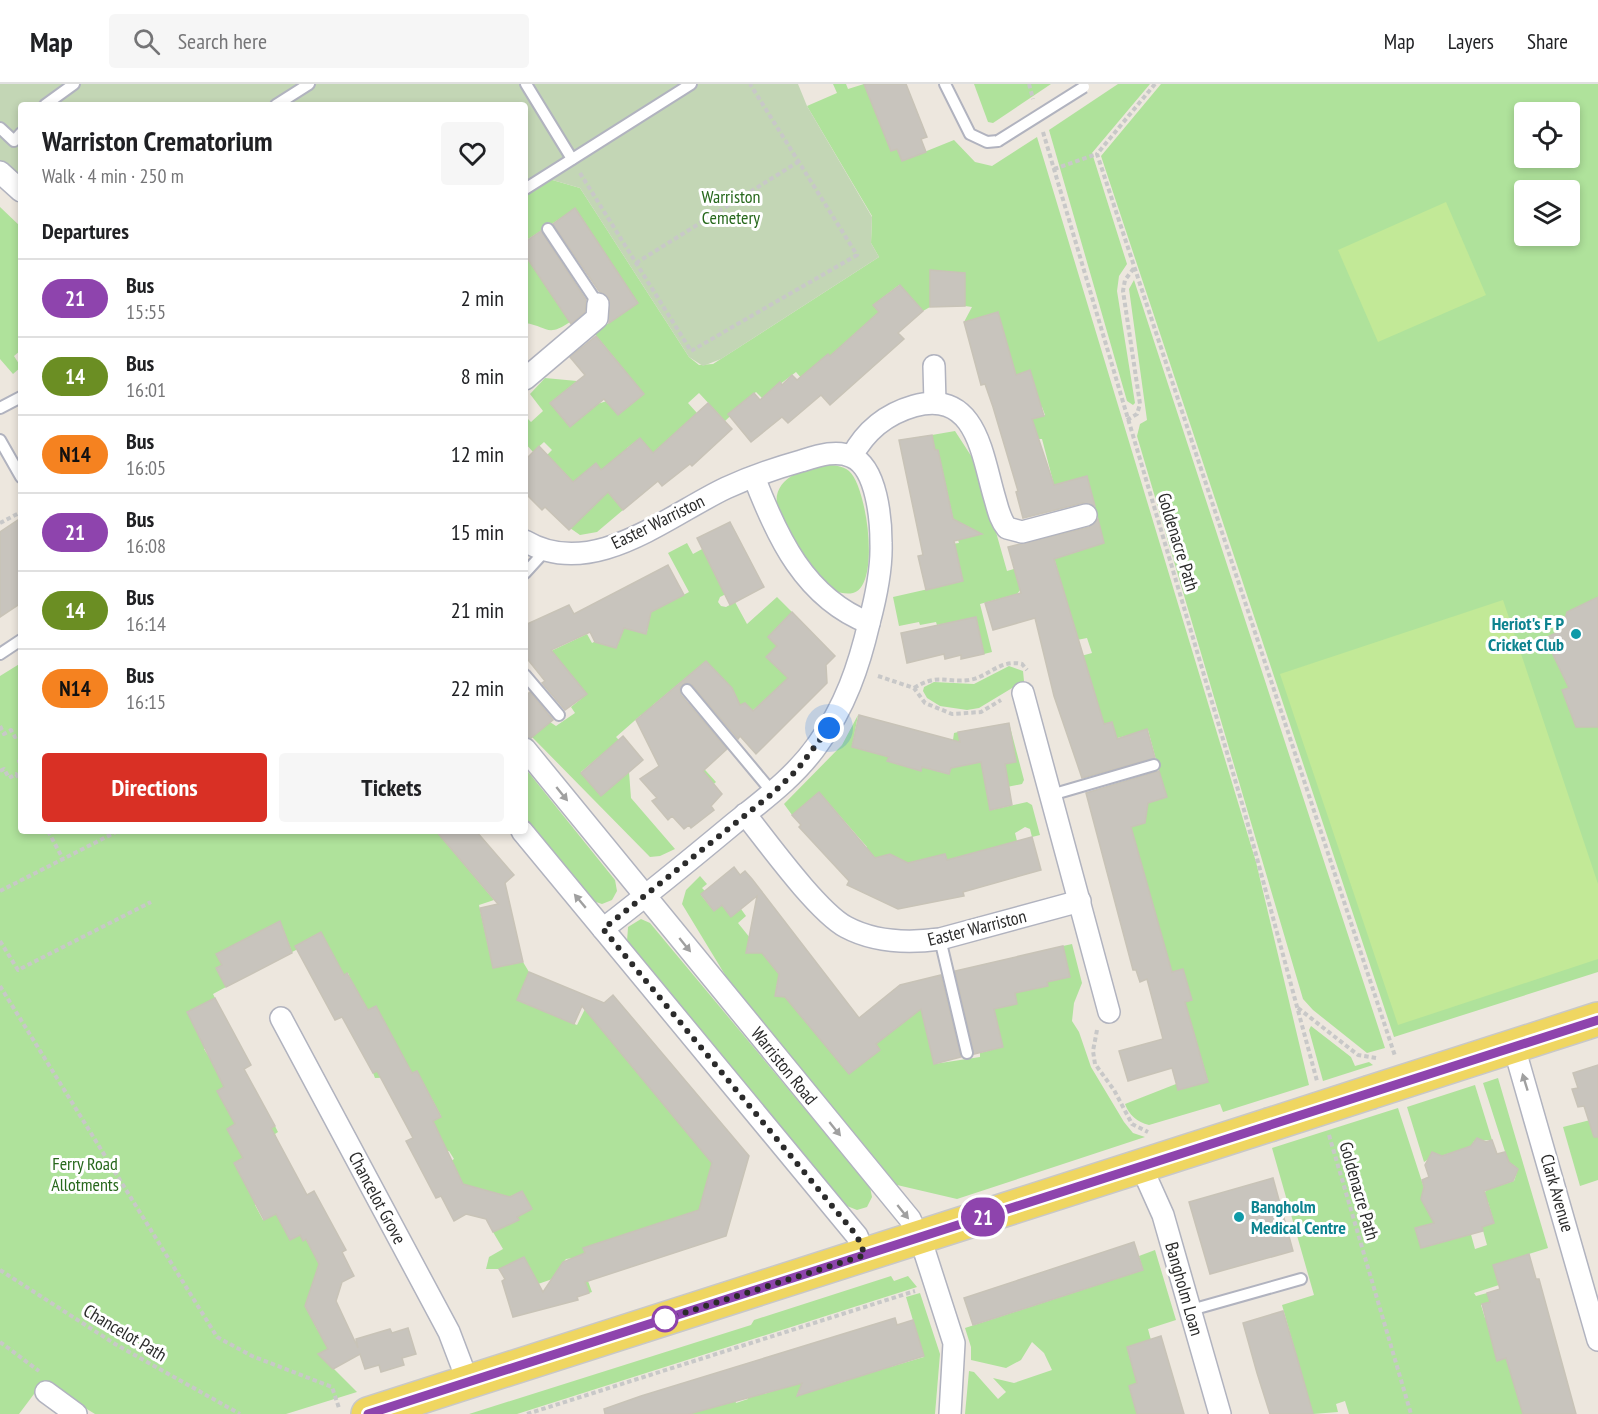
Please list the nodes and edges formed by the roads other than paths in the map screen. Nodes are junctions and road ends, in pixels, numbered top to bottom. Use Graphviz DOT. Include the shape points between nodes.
graph roads {
  1 [pos="74,84"];
  2 [pos="309,84"];
  3 [pos="526,84"];
  4 [pos="691,84"];
  5 [pos="945,84"];
  6 [pos="1085,85"];
  7 [pos="49,102"];
  8 [pos="281,102"];
  9 [pos="0,128"];
  10 [pos="18,140"];
  11 [pos="572,159"];
  12 [pos="0,172"];
  13 [pos="528,187"];
  14 [pos="18,188"];
  15 [pos="548,229"];
  16 [pos="598,304"];
  17 [pos="934,366"];
  18 [pos="528,376"];
  19 [pos="18,399"];
  20 [pos="935,403"];
  21 [pos="0,408"];
  22 [pos="0,440"];
  23 [pos="852,456"];
  24 [pos="18,472"];
  25 [pos="754,477"];
  26 [pos="1086,515"];
  27 [pos="528,542"];
  28 [pos="546,550"];
  29 [pos="528,570"];
  30 [pos="870,623"];
  31 [pos="18,642"];
  32 [pos="0,654"];
  33 [pos="528,679"];
  34 [pos="687,690"];
  35 [pos="1023,693"];
  36 [pos="559,715"];
  37 [pos="528,752"];
  38 [pos="1154,765"];
  39 [pos="773,793"];
  40 [pos="1051,795"];
  41 [pos="745,814"];
  42 [pos="524,834"];
  43 [pos="646,896"];
  44 [pos="1080,901"];
  45 [pos="603,929"];
  46 [pos="940,939"];
  47 [pos="1109,1012"];
  48 [pos="281,1018"];
  49 [pos="1598,1020"];
  50 [pos="1514,1047"];
  51 [pos="967,1053"];
  52 [pos="1142,1166"];
  53 [pos="918,1238"];
  54 [pos="865,1255"];
  55 [pos="1301,1279"];
  56 [pos="1191,1310"];
  57 [pos="1596,1326"];
  58 [pos="468,1382"];
  59 [pos="46,1392"];
  60 [pos="76,1414"];
  61 [pos="368,1414"];
  62 [pos="950,1414"];
  63 [pos="1220,1414"];
  1 -- 7 [label="lane"];
  2 -- 8 [label="lane"];
  3 -- 11 [label="lane"];
  4 -- 11 [label="lane"];
  5 -- 6 [label="lane, bridge" via="970,134 987,142 998,141"];
  9 -- 10 [label="lane"];
  11 -- 13 [label="lane"];
  12 -- 14 [label="street"];
  15 -- 16 [label="lane"];
  16 -- 18 [label="street" via="597,318"];
  17 -- 20 [label="street"];
  19 -- 21 [label="lane"];
  20 -- 23 [label="street" via="883,419"];
  20 -- 26 [label="street" via="954,408 972,426 1007,528 1022,532"];
  22 -- 24 [label="lane"];
  23 -- 25 [label="street, Easter Warriston" via="828,454"];
  23 -- 30 [label="street" via="870,479 879,517 880,562"];
  25 -- 28 [label="street, Easter Warriston" via="609,547 571,554"];
  25 -- 30 [label="street" via="800,571 837,606"];
  27 -- 28 [label="street, Easter Warriston"];
  28 -- 29 [label="lane"];
  30 -- 39 [label="street" via="857,670 840,709 818,745"];
  31 -- 32 [label="lane"];
  33 -- 36 [label="lane"];
  34 -- 39 [label="lane"];
  35 -- 40 [label="street"];
  37 -- 43 [label="street, Warriston Road, one-way"];
  38 -- 40 [label="lane"];
  39 -- 41 [label="street"];
  40 -- 44 [label="street"];
  41 -- 43 [label="street"];
  41 -- 46 [label="street, Easter Warriston" via="839,922 872,937 920,942"];
  45 -- 42 [label="street, one-way"];
  43 -- 45 [label="street"];
  43 -- 53 [label="street, Warriston Road, one-way" via="909,1220"];
  44 -- 46 [label="street, Easter Warriston"];
  44 -- 47 [label="street"];
  45 -- 54 [label="street" via="857,1236"];
  46 -- 51 [label="lane"];
  48 -- 58 [label="street, Chancelot Grove" via="449,1332"];
  49 -- 50 [label="main road"];
  50 -- 52 [label="main road, bridge" via="1399,1068 1371,1092"];
  57 -- 50 [label="street, Clark Avenue, one-way"];
  52 -- 53 [label="main road"];
  52 -- 56 [label="street, Bangholm Loan" via="1159,1203"];
  53 -- 54 [label="main road"];
  53 -- 62 [label="street, Warriston Road" via="955,1352"];
  54 -- 58 [label="main road"];
  55 -- 56 [label="lane"];
  56 -- 63 [label="street, Bangholm Loan"];
  58 -- 61 [label="main road"];
  59 -- 60 [label="street"];
}
